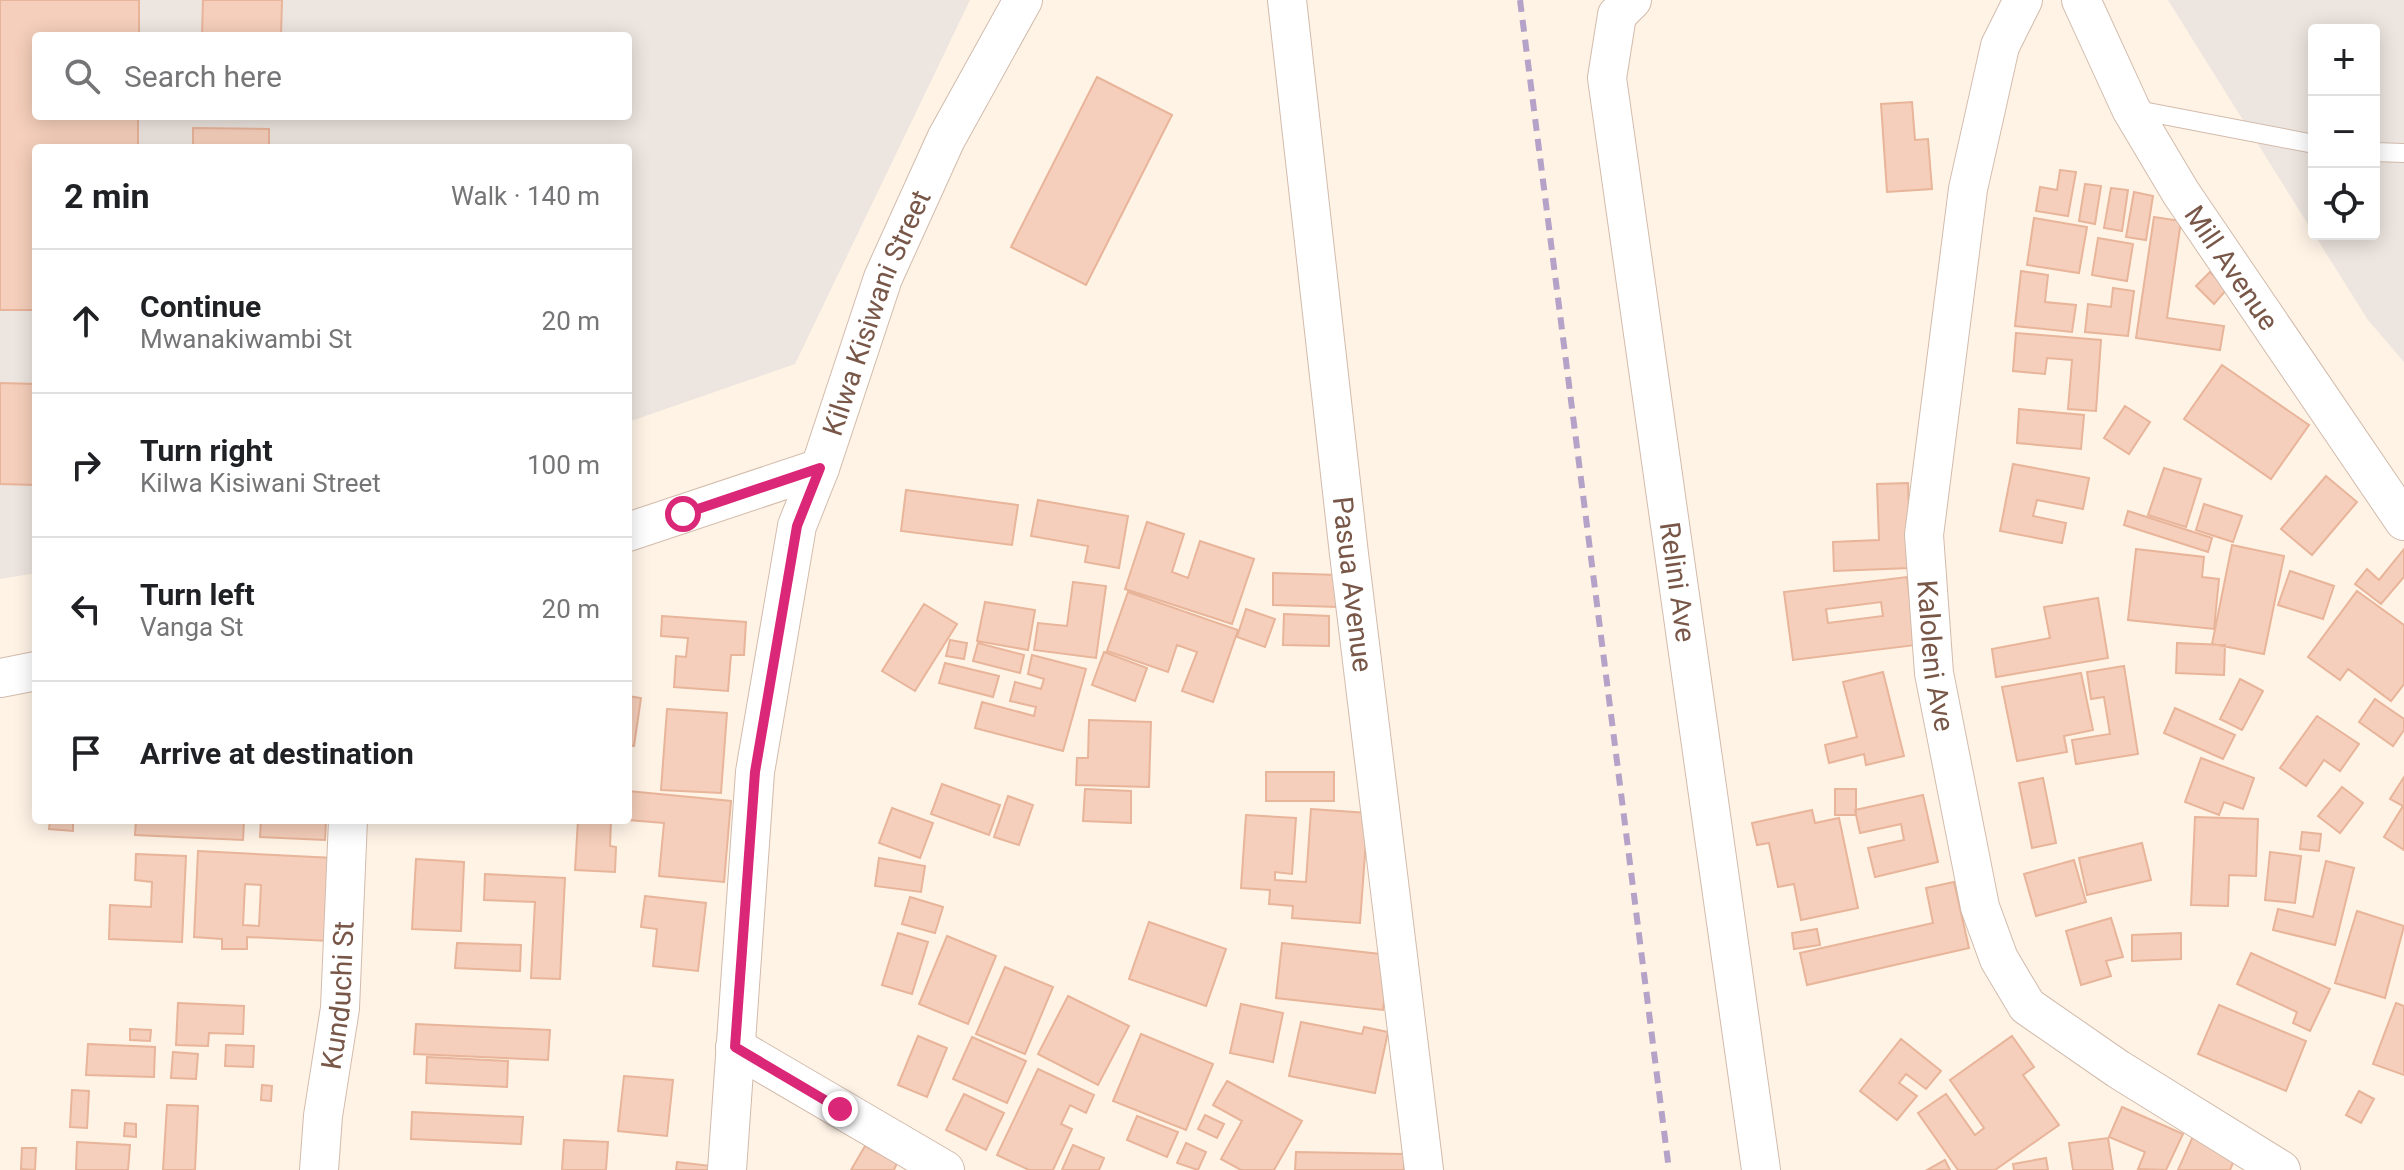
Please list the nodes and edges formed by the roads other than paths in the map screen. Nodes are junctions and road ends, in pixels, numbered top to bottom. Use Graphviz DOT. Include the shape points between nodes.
graph roads {
  1 [pos="1023,0"];
  2 [pos="1287,0"];
  3 [pos="1632,0"];
  4 [pos="2023,0"];
  5 [pos="2081,0"];
  6 [pos="2131,109"];
  7 [pos="2308,143"];
  8 [pos="2380,152"];
  9 [pos="2404,153"];
  10 [pos="820,468"];
  11 [pos="2404,521"];
  12 [pos="632,531"];
  13 [pos="32,672"];
  14 [pos="0,678"];
  15 [pos="348,824"];
  16 [pos="735,1047"];
  17 [pos="319,1170"];
  18 [pos="727,1170"];
  19 [pos="945,1170"];
  20 [pos="1424,1170"];
  21 [pos="1761,1170"];
  22 [pos="2281,1170"];
  1 -- 10 [label="street, Kilwa Kisiwani Street" via="946,139 883,278"];
  2 -- 20 [label="street, Pasua Avenue"];
  3 -- 21 [label="street, Relini Ave" via="1617,15 1607,78"];
  4 -- 22 [label="street, Kaloleni Ave" via="2000,46 1968,189 1924,535 1934,673 1980,907 1999,959 2027,1006"];
  5 -- 6 [label="street, Mill Avenue"];
  6 -- 7 [label="lane"];
  6 -- 11 [label="street, Mill Avenue" via="2181,193"];
  8 -- 9 [label="lane"];
  10 -- 12 [label="street"];
  10 -- 16 [label="street, Kilwa Kisiwani Street" via="797,526 755,772"];
  13 -- 14 [label="street"];
  15 -- 17 [label="street, Kunduchi St" via="340,1008"];
  16 -- 18 [label="street, Kilwa Kisiwani Street"];
  16 -- 19 [label="street"];
}
